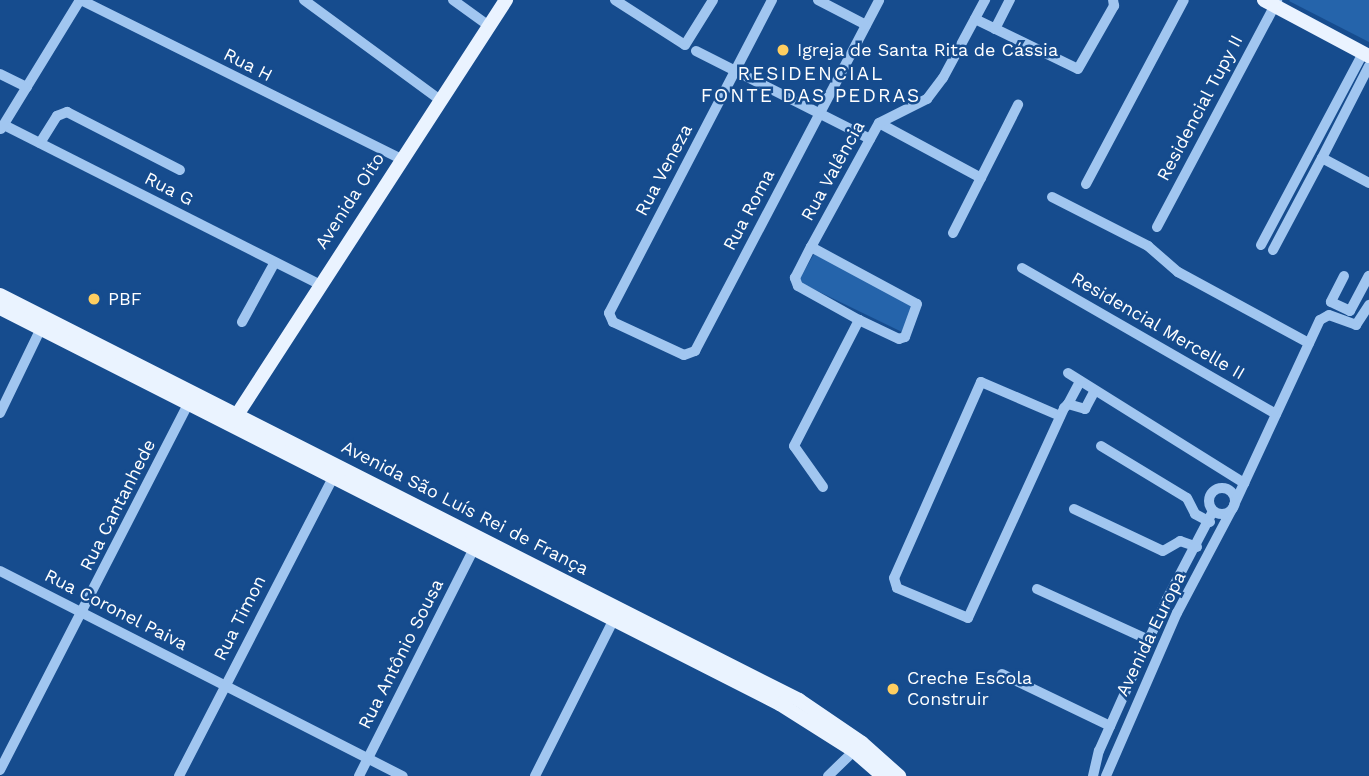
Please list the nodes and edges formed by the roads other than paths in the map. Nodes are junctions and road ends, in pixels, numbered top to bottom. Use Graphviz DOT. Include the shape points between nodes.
graph roads {
  1 [pos="80,0"];
  2 [pos="304,0"];
  3 [pos="453,0"];
  4 [pos="506,0"];
  5 [pos="615,0"];
  6 [pos="713,0"];
  7 [pos="772,0"];
  8 [pos="818,0"];
  9 [pos="879,0"];
  10 [pos="985,0"];
  11 [pos="1010,0"];
  12 [pos="1113,0"];
  13 [pos="1184,0"];
  14 [pos="1272,2"];
  15 [pos="975,19"];
  16 [pos="866,24"];
  17 [pos="489,26"];
  18 [pos="995,29"];
  19 [pos="696,51"];
  20 [pos="1367,58"];
  21 [pos="735,71"];
  22 [pos="0,74"];
  23 [pos="27,87"];
  24 [pos="440,100"];
  25 [pos="1018,106"];
  26 [pos="819,113"];
  27 [pos="879,124"];
  28 [pos="2,128"];
  29 [pos="870,139"];
  30 [pos="40,143"];
  31 [pos="1321,158"];
  32 [pos="401,159"];
  33 [pos="180,170"];
  34 [pos="981,178"];
  35 [pos="1369,183"];
  36 [pos="1086,184"];
  37 [pos="1052,197"];
  38 [pos="1157,227"];
  39 [pos="953,233"];
  40 [pos="1261,245"];
  41 [pos="811,247"];
  42 [pos="1273,250"];
  43 [pos="275,262"];
  44 [pos="1022,268"];
  45 [pos="1344,276"];
  46 [pos="1369,276"];
  47 [pos="319,285"];
  48 [pos="0,295"];
  49 [pos="1369,304"];
  50 [pos="0,308"];
  51 [pos="610,319"];
  52 [pos="859,320"];
  53 [pos="242,322"];
  54 [pos="41,323"];
  55 [pos="1309,343"];
  56 [pos="1068,373"];
  57 [pos="1080,381"];
  58 [pos="1095,390"];
  59 [pos="188,404"];
  60 [pos="1068,404"];
  61 [pos="0,413"];
  62 [pos="1276,414"];
  63 [pos="1060,416"];
  64 [pos="233,420"];
  65 [pos="1101,446"];
  66 [pos="1222,468"];
  67 [pos="333,477"];
  68 [pos="1243,481"];
  69 [pos="823,487"];
  70 [pos="1223,489"];
  71 [pos="1233,507"];
  72 [pos="1074,509"];
  73 [pos="1211,516"];
  74 [pos="1197,547"];
  75 [pos="474,548"];
  76 [pos="0,571"];
  77 [pos="1037,589"];
  78 [pos="82,613"];
  79 [pos="614,619"];
  80 [pos="1149,640"];
  81 [pos="1002,674"];
  82 [pos="225,685"];
  83 [pos="1110,726"];
  84 [pos="854,751"];
  85 [pos="368,758"];
  86 [pos="0,770"];
  87 [pos="179,776"];
  88 [pos="359,776"];
  89 [pos="403,776"];
  90 [pos="535,776"];
  91 [pos="828,776"];
  92 [pos="883,776"];
  93 [pos="899,776"];
  94 [pos="1093,776"];
  95 [pos="1106,776"];
  1 -- 23 [label="street"];
  1 -- 32 [label="street, Rua H"];
  2 -- 24 [label="street"];
  3 -- 17 [label="street"];
  4 -- 17 [label="main road, Avenida Oito"];
  5 -- 6 [label="street" via="685,45"];
  7 -- 21 [label="street, Rua Veneza"];
  8 -- 16 [label="street"];
  9 -- 16 [label="street, Rua Roma"];
  10 -- 15 [label="street, Rua Valência"];
  11 -- 18 [label="street"];
  12 -- 18 [label="street" via="1083,66 1067,65"];
  13 -- 36 [label="street"];
  14 -- 20 [label="main road"];
  14 -- 38 [label="street, Residencial Tupy II"];
  15 -- 18 [label="street"];
  15 -- 27 [label="street, Rua Valência" via="943,78 926,99"];
  16 -- 26 [label="street, Rua Roma"];
  17 -- 24 [label="main road, Avenida Oito"];
  19 -- 21 [label="street"];
  20 -- 31 [label="street"];
  20 -- 40 [label="street"];
  21 -- 26 [label="street"];
  21 -- 51 [label="street, Rua Veneza" via="609,313"];
  22 -- 23 [label="street"];
  23 -- 28 [label="street"];
  24 -- 32 [label="main road, Avenida Oito"];
  25 -- 34 [label="street"];
  26 -- 29 [label="street"];
  26 -- 51 [label="street, Rua Roma" via="692,355"];
  27 -- 29 [label="street, Rua Valência"];
  27 -- 34 [label="street"];
  28 -- 30 [label="street, Rua G"];
  29 -- 41 [label="street, Rua Valência"];
  30 -- 33 [label="street" via="57,116 67,112"];
  30 -- 43 [label="street, Rua G"];
  31 -- 35 [label="street"];
  31 -- 42 [label="street"];
  32 -- 47 [label="main road, Avenida Oito"];
  34 -- 39 [label="street"];
  37 -- 55 [label="street" via="1148,246 1178,272"];
  41 -- 52 [label="street, Rua Valência" via="797,274 798,286"];
  41 -- 52 [label="street" via="914,301 918,308 905,337 899,340"];
  43 -- 47 [label="street, Rua G"];
  43 -- 53 [label="street"];
  44 -- 62 [label="street, Residencial Mercelle II"];
  45 -- 46 [label="street" via="1331,302 1350,311"];
  47 -- 64 [label="main road, Avenida Oito"];
  48 -- 54 [label="main road, Avenida São Luís Rei de França"];
  49 -- 55 [label="street, Avenida Europa" via="1356,325 1323,317"];
  50 -- 54 [label="main road, Avenida São Luís Rei de França"];
  52 -- 69 [label="street" via="794,446"];
  54 -- 59 [label="main road, Avenida São Luís Rei de França"];
  54 -- 61 [label="street"];
  54 -- 64 [label="main road, Avenida São Luís Rei de França"];
  55 -- 62 [label="street, Avenida Europa"];
  56 -- 57 [label="street"];
  57 -- 58 [label="street"];
  57 -- 60 [label="street"];
  58 -- 60 [label="street" via="1086,409"];
  58 -- 66 [label="street"];
  59 -- 64 [label="main road, Avenida São Luís Rei de França"];
  59 -- 78 [label="street, Rua Cantanhede"];
  60 -- 63 [label="street"];
  62 -- 68 [label="street, Avenida Europa"];
  63 -- 63 [label="street" via="968,618 897,588 894,578 982,382"];
  64 -- 67 [label="main road, Avenida São Luís Rei de França"];
  64 -- 93 [label="main road, Avenida São Luís Rei de França" via="799,700 862,743"];
  65 -- 73 [label="street" via="1187,498 1195,514"];
  66 -- 68 [label="street"];
  66 -- 70 [label="street"];
  67 -- 75 [label="main road, Avenida São Luís Rei de França"];
  67 -- 82 [label="street, Rua Timon"];
  68 -- 70 [label="street, Avenida Europa"];
  68 -- 71 [label="street, Avenida Europa"];
  70 -- 71 [label="street"];
  70 -- 73 [label="street, Avenida Europa" via="1209,499"];
  71 -- 73 [label="street"];
  71 -- 95 [label="street, Avenida Europa" via="1177,613"];
  72 -- 74 [label="street" via="1163,551 1180,541"];
  73 -- 74 [label="street, Avenida Europa"];
  74 -- 80 [label="street, Avenida Europa"];
  75 -- 79 [label="main road, Avenida São Luís Rei de França"];
  75 -- 85 [label="street, Rua Antônio Sousa"];
  76 -- 78 [label="street, Rua Coronel Paiva"];
  77 -- 80 [label="street"];
  78 -- 82 [label="street, Rua Coronel Paiva"];
  78 -- 86 [label="street, Rua Cantanhede"];
  79 -- 84 [label="main road, Avenida São Luís Rei de França" via="780,704"];
  79 -- 90 [label="street" via="570,716"];
  80 -- 83 [label="street, Avenida Europa"];
  81 -- 83 [label="street"];
  82 -- 85 [label="street, Rua Coronel Paiva"];
  82 -- 87 [label="street, Rua Timon"];
  83 -- 94 [label="street, Avenida Europa"];
  84 -- 91 [label="street"];
  84 -- 92 [label="main road, Avenida São Luís Rei de França"];
  85 -- 88 [label="street, Rua Antônio Sousa"];
  85 -- 89 [label="street, Rua Coronel Paiva"];
}
